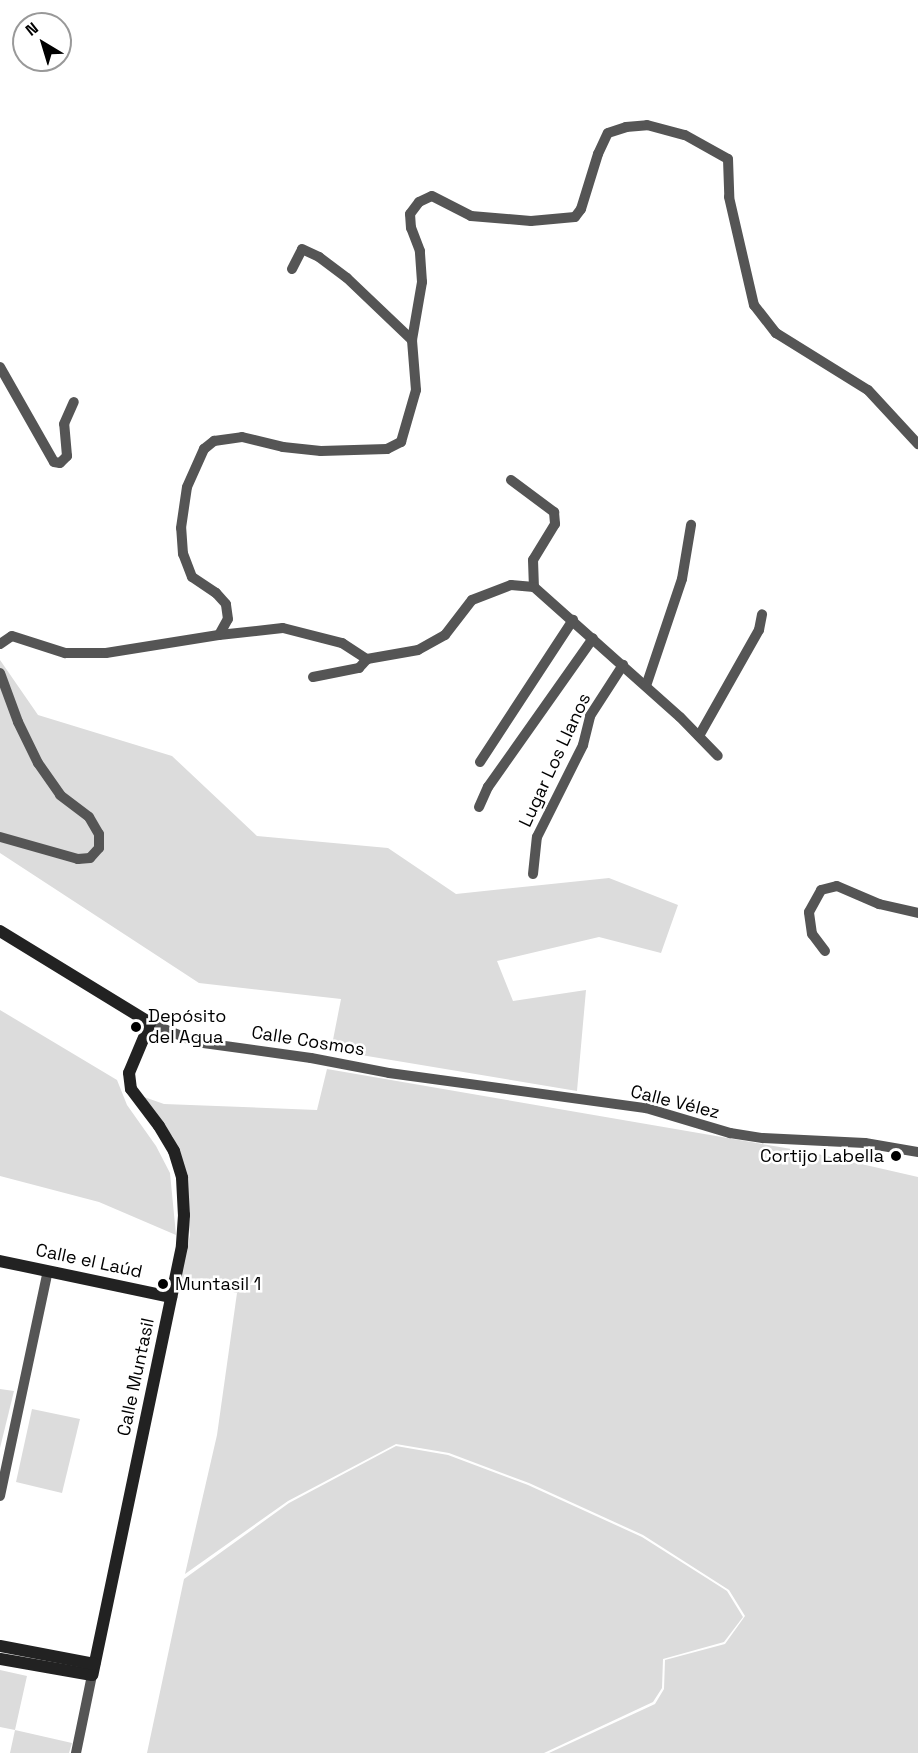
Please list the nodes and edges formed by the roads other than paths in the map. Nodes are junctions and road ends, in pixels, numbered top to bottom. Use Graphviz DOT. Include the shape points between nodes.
graph roads {
  1 [pos="292,269"];
  2 [pos="412,340"];
  3 [pos="0,367"];
  4 [pos="74,402"];
  5 [pos="918,444"];
  6 [pos="511,480"];
  7 [pos="691,525"];
  8 [pos="534,587"];
  9 [pos="762,614"];
  10 [pos="573,620"];
  11 [pos="219,635"];
  12 [pos="593,638"];
  13 [pos="1,641"];
  14 [pos="367,659"];
  15 [pos="623,665"];
  16 [pos="0,673"];
  17 [pos="313,677"];
  18 [pos="646,686"];
  19 [pos="699,736"];
  20 [pos="718,756"];
  21 [pos="480,762"];
  22 [pos="479,807"];
  23 [pos="0,837"];
  24 [pos="533,874"];
  25 [pos="918,913"];
  26 [pos="0,931"];
  27 [pos="825,951"];
  28 [pos="150,1023"];
  29 [pos="389,1073"];
  30 [pos="918,1152"];
  31 [pos="0,1261"];
  32 [pos="48,1271"];
  33 [pos="171,1297"];
  34 [pos="0,1496"];
  35 [pos="0,1646"];
  36 [pos="0,1659"];
  37 [pos="93,1670"];
  38 [pos="76,1753"];
  1 -- 2 [label="street" via="302,249 319,257 348,278"];
  2 -- 5 [label="street" via="422,282 420,251 410,214 419,202 432,196 471,216 531,221 575,217 581,210 608,133 647,125 685,135 728,159 729,197 754,305 776,333 868,390"];
  2 -- 11 [label="street" via="416,390 401,441 387,449 321,451 242,437 214,441 204,449 187,487 181,528 183,554 192,577 226,604 228,619"];
  3 -- 4 [label="street" via="54,462 60,463 67,456 64,424"];
  6 -- 8 [label="street" via="554,512 555,524 533,560"];
  7 -- 18 [label="street" via="682,579"];
  8 -- 10 [label="street"];
  8 -- 14 [label="street" via="511,585 472,600 445,634 418,650"];
  9 -- 19 [label="street" via="759,630"];
  10 -- 12 [label="street"];
  10 -- 21 [label="street"];
  11 -- 13 [label="street" via="106,653 65,653 12,636"];
  11 -- 14 [label="street" via="283,628 342,643"];
  12 -- 15 [label="street"];
  12 -- 22 [label="street, Lugar Los Llanos" via="488,787"];
  14 -- 17 [label="street" via="359,668"];
  15 -- 18 [label="street"];
  15 -- 24 [label="street, Lugar Los Llanos" via="590,716 583,745 537,837"];
  16 -- 23 [label="street" via="38,763 60,795 89,818 99,834 99,848 90,858 78,859"];
  18 -- 19 [label="street"];
  19 -- 20 [label="street"];
  25 -- 27 [label="street" via="879,904 837,886 821,890 809,912 812,934"];
  26 -- 28 [label="street, Calle Cosmos"];
  28 -- 29 [label="street, Calle Cosmos" via="196,1042"];
  28 -- 33 [label="street, Calle Muntasil" via="129,1073 131,1089 174,1151 182,1178 183,1230"];
  29 -- 30 [label="street, Calle Vélez" via="646,1108 730,1133 775,1140 865,1143"];
  31 -- 32 [label="street, Calle el Laúd"];
  32 -- 33 [label="street, Calle el Laúd"];
  32 -- 34 [label="street"];
  33 -- 37 [label="street, Calle Muntasil"];
  35 -- 37 [label="street"];
  36 -- 37 [label="street"];
  37 -- 38 [label="street, Calle Muntasil"];
}
